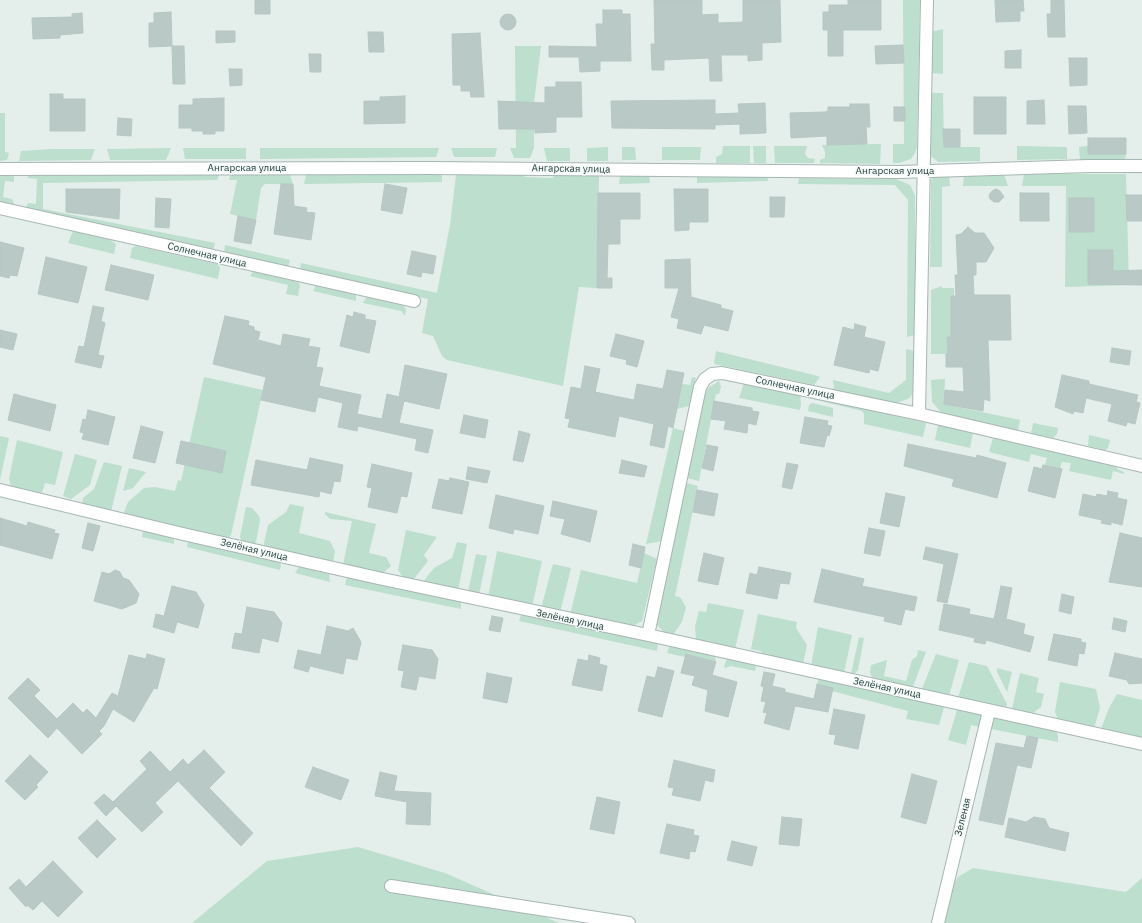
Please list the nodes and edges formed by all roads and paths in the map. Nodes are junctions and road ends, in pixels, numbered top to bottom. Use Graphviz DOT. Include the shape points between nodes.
graph roads {
  1 [pos="928,0"];
  2 [pos="1142,166"];
  3 [pos="0,169"];
  4 [pos="924,171"];
  5 [pos="0,208"];
  6 [pos="414,301"];
  7 [pos="919,414"];
  8 [pos="1142,466"];
  9 [pos="0,490"];
  10 [pos="648,635"];
  11 [pos="989,711"];
  12 [pos="1142,744"];
  13 [pos="391,886"];
  14 [pos="628,923"];
  15 [pos="938,923"];
  1 -- 4 [label="street"];
  2 -- 4 [label="street, Ангарская улица"];
  3 -- 4 [label="street, Ангарская улица"];
  4 -- 7 [label="street"];
  5 -- 6 [label="street, Солнечная улица"];
  7 -- 8 [label="street, Солнечная улица"];
  7 -- 10 [label="street, Солнечная улица" via="722,373 712,374 705,379 700,387"];
  9 -- 10 [label="street, Зелёная улица" via="378,578"];
  10 -- 11 [label="street, Зелёная улица"];
  11 -- 12 [label="street, Зелёная улица"];
  11 -- 15 [label="street, Зеленая"];
  13 -- 14 [label="street"];
}
